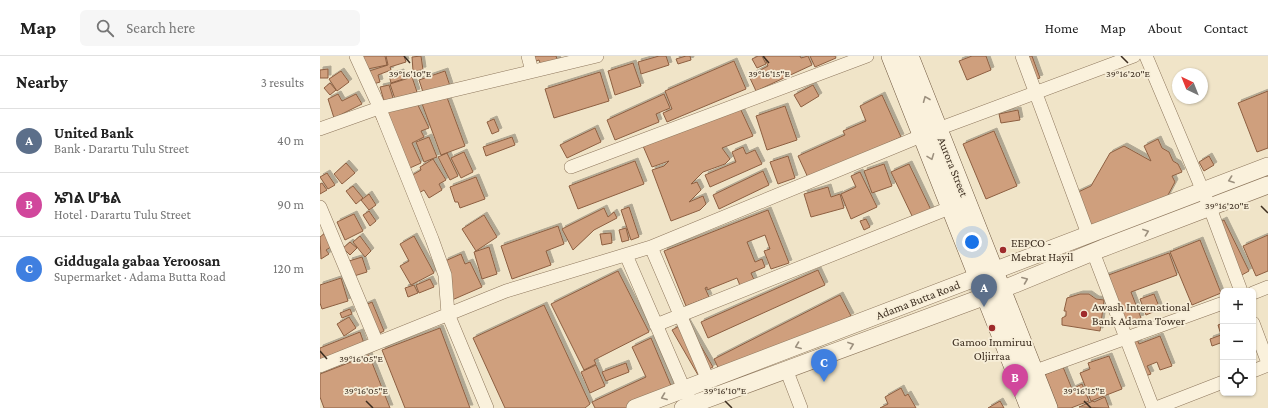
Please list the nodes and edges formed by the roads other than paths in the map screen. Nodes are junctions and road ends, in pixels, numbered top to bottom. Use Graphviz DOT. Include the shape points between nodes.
graph roads {
  1 [pos="356,56"];
  2 [pos="528,56"];
  3 [pos="597,56"];
  4 [pos="866,56"];
  5 [pos="891,56"];
  6 [pos="909,56"];
  7 [pos="1022,56"];
  8 [pos="1134,56"];
  9 [pos="1146,56"];
  10 [pos="532,71"];
  11 [pos="1035,93"];
  12 [pos="379,108"];
  13 [pos="320,129"];
  14 [pos="930,132"];
  15 [pos="1268,166"];
  16 [pos="571,167"];
  17 [pos="1268,185"];
  18 [pos="1201,190"];
  19 [pos="959,204"];
  20 [pos="320,207"];
  21 [pos="1210,208"];
  22 [pos="1088,234"];
  23 [pos="651,247"];
  24 [pos="1093,252"];
  25 [pos="626,255"];
  26 [pos="991,282"];
  27 [pos="1268,287"];
  28 [pos="1240,288"];
  29 [pos="1256,292"];
  30 [pos="1220,304"];
  31 [pos="448,314"];
  32 [pos="680,316"];
  33 [pos="656,325"];
  34 [pos="1256,332"];
  35 [pos="1126,338"];
  36 [pos="376,343"];
  37 [pos="1268,364"];
  38 [pos="320,366"];
  39 [pos="786,369"];
  40 [pos="1256,370"];
  41 [pos="1026,374"];
  42 [pos="708,380"];
  43 [pos="1220,383"];
  44 [pos="684,389"];
  45 [pos="691,407"];
  46 [pos="488,408"];
  47 [pos="635,408"];
  48 [pos="801,408"];
  49 [pos="1030,408"];
  50 [pos="1048,408"];
  51 [pos="1153,408"];
  52 [pos="1156,408"];
  1 -- 12 [label="street"];
  2 -- 10 [label="street"];
  3 -- 10 [label="street"];
  4 -- 16 [label="street"];
  5 -- 14 [label="main road, Aurora Street"];
  14 -- 6 [label="main road, Aurora Street, one-way"];
  7 -- 11 [label="street"];
  8 -- 11 [label="street"];
  9 -- 18 [label="street"];
  10 -- 12 [label="street"];
  11 -- 14 [label="street"];
  11 -- 22 [label="street"];
  12 -- 13 [label="street"];
  12 -- 31 [label="street" via="445,275"];
  14 -- 19 [label="main road, Aurora Street"];
  14 -- 23 [label="street"];
  15 -- 18 [label="street, Adama Butta Road, one-way"];
  17 -- 21 [label="street, Adama Butta Road"];
  18 -- 21 [label="street"];
  18 -- 22 [label="street, Adama Butta Road"];
  19 -- 26 [label="main road, Aurora Street"];
  19 -- 32 [label="street"];
  20 -- 36 [label="street"];
  24 -- 21 [label="street, Adama Butta Road, one-way"];
  21 -- 28 [label="street"];
  22 -- 26 [label="street, Adama Butta Road"];
  23 -- 25 [label="street"];
  23 -- 32 [label="street"];
  26 -- 24 [label="street, Adama Butta Road, one-way"];
  24 -- 35 [label="street"];
  25 -- 31 [label="street" via="506,291"];
  25 -- 33 [label="street"];
  39 -- 26 [label="street, Adama Butta Road, one-way"];
  26 -- 41 [label="main road, Aurora Street"];
  26 -- 42 [label="street, Adama Butta Road, one-way"];
  27 -- 29 [label="street"];
  30 -- 35 [label="street"];
  31 -- 36 [label="street"];
  31 -- 46 [label="street"];
  32 -- 33 [label="street"];
  32 -- 42 [label="street"];
  33 -- 44 [label="street"];
  34 -- 37 [label="street"];
  35 -- 41 [label="street"];
  35 -- 51 [label="street"];
  36 -- 38 [label="street"];
  37 -- 40 [label="street"];
  39 -- 45 [label="street, Adama Butta Road"];
  39 -- 48 [label="street"];
  41 -- 49 [label="main road"];
  41 -- 50 [label="main road"];
  42 -- 44 [label="street, Adama Butta Road"];
  43 -- 52 [label="street"];
  44 -- 45 [label="street"];
  44 -- 47 [label="street, Adama Butta Road, one-way"];
}
